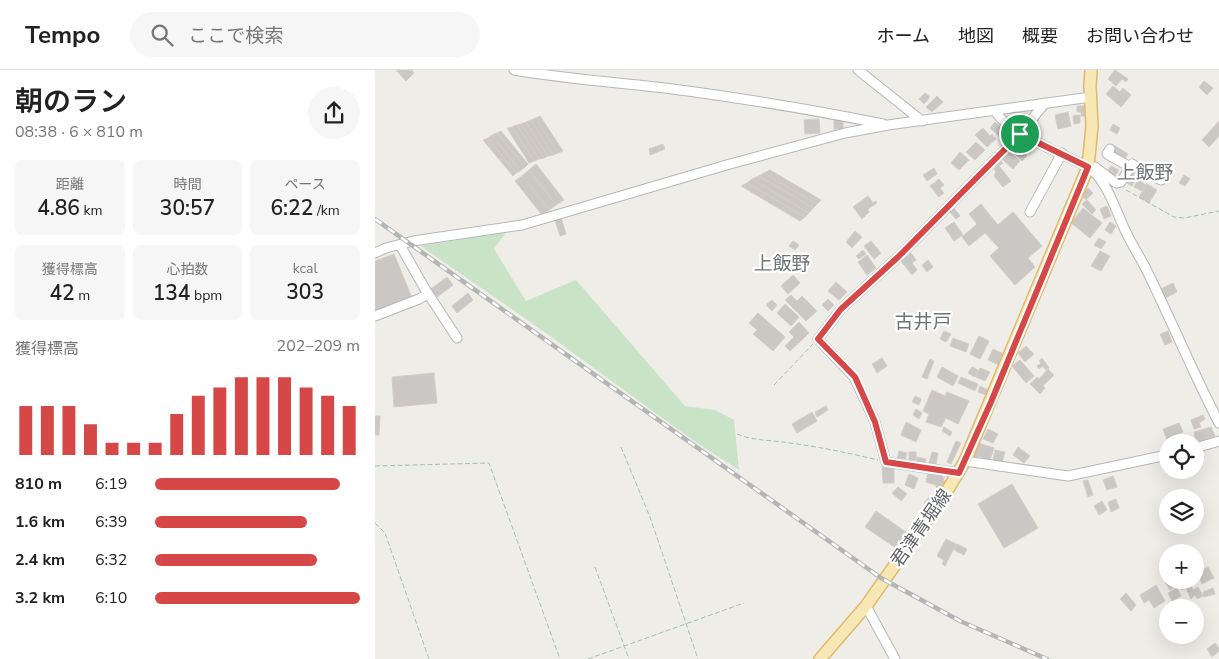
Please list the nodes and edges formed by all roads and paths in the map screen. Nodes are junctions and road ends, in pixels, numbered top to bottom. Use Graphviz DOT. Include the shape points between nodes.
graph roads {
  1 [pos="514,70"];
  2 [pos="858,70"];
  3 [pos="1091,70"];
  4 [pos="1091,97"];
  5 [pos="1045,103"];
  6 [pos="996,111"];
  7 [pos="921,121"];
  8 [pos="888,125"];
  9 [pos="1020,134"];
  10 [pos="1110,150"];
  11 [pos="1062,153"];
  12 [pos="1088,165"];
  13 [pos="1131,166"];
  14 [pos="1161,180"];
  15 [pos="1116,183"];
  16 [pos="1219,211"];
  17 [pos="1030,212"];
  18 [pos="400,245"];
  19 [pos="375,253"];
  20 [pos="428,294"];
  21 [pos="375,316"];
  22 [pos="457,338"];
  23 [pos="818,339"];
  24 [pos="774,385"];
  25 [pos="1219,423"];
  26 [pos="737,434"];
  27 [pos="1219,441"];
  28 [pos="1204,445"];
  29 [pos="621,447"];
  30 [pos="1159,457"];
  31 [pos="965,461"];
  32 [pos="886,462"];
  33 [pos="375,466"];
  34 [pos="959,473"];
  35 [pos="375,523"];
  36 [pos="595,567"];
  37 [pos="744,603"];
  38 [pos="866,606"];
  39 [pos="684,624"];
  40 [pos="625,646"];
  41 [pos="429,659"];
  42 [pos="560,659"];
  43 [pos="588,659"];
  44 [pos="629,659"];
  45 [pos="698,659"];
  46 [pos="820,659"];
  47 [pos="895,659"];
  1 -- 8 [label="street" via="687,90"];
  2 -- 7 [label="street"];
  3 -- 4 [label="main road, 君津青堀線"];
  4 -- 5 [label="street"];
  4 -- 12 [label="main road, 君津青堀線"];
  5 -- 6 [label="street"];
  5 -- 9 [label="street"];
  6 -- 7 [label="street"];
  6 -- 9 [label="street" via="997,117"];
  7 -- 8 [label="street"];
  8 -- 18 [label="street" via="807,143 522,225"];
  9 -- 11 [label="street"];
  9 -- 23 [label="street" via="898,257 841,309"];
  10 -- 13 [label="street" via="1107,154"];
  11 -- 12 [label="street"];
  11 -- 17 [label="street"];
  12 -- 15 [label="street"];
  12 -- 25 [label="street" via="1102,182"];
  12 -- 31 [label="main road, 君津青堀線"];
  13 -- 14 [label="street"];
  13 -- 15 [label="street" via="1121,182"];
  15 -- 16 [label="path" via="1174,217"];
  18 -- 19 [label="street"];
  18 -- 20 [label="street"];
  20 -- 21 [label="street"];
  20 -- 22 [label="street"];
  23 -- 24 [label="path"];
  23 -- 32 [label="street" via="855,377 875,422"];
  26 -- 32 [label="path"];
  27 -- 28 [label="street"];
  29 -- 39 [label="path" via="650,518"];
  30 -- 31 [label="street" via="1068,476"];
  31 -- 34 [label="main road, 君津青堀線"];
  32 -- 34 [label="street"];
  33 -- 42 [label="path" via="489,464"];
  34 -- 38 [label="main road, 君津青堀線"];
  35 -- 41 [label="path" via="385,532"];
  36 -- 40 [label="path"];
  37 -- 39 [label="path"];
  38 -- 46 [label="main road, 君津青堀線"];
  38 -- 47 [label="street"];
  39 -- 40 [label="path"];
  39 -- 45 [label="path"];
  40 -- 43 [label="path"];
  40 -- 44 [label="path"];
}
